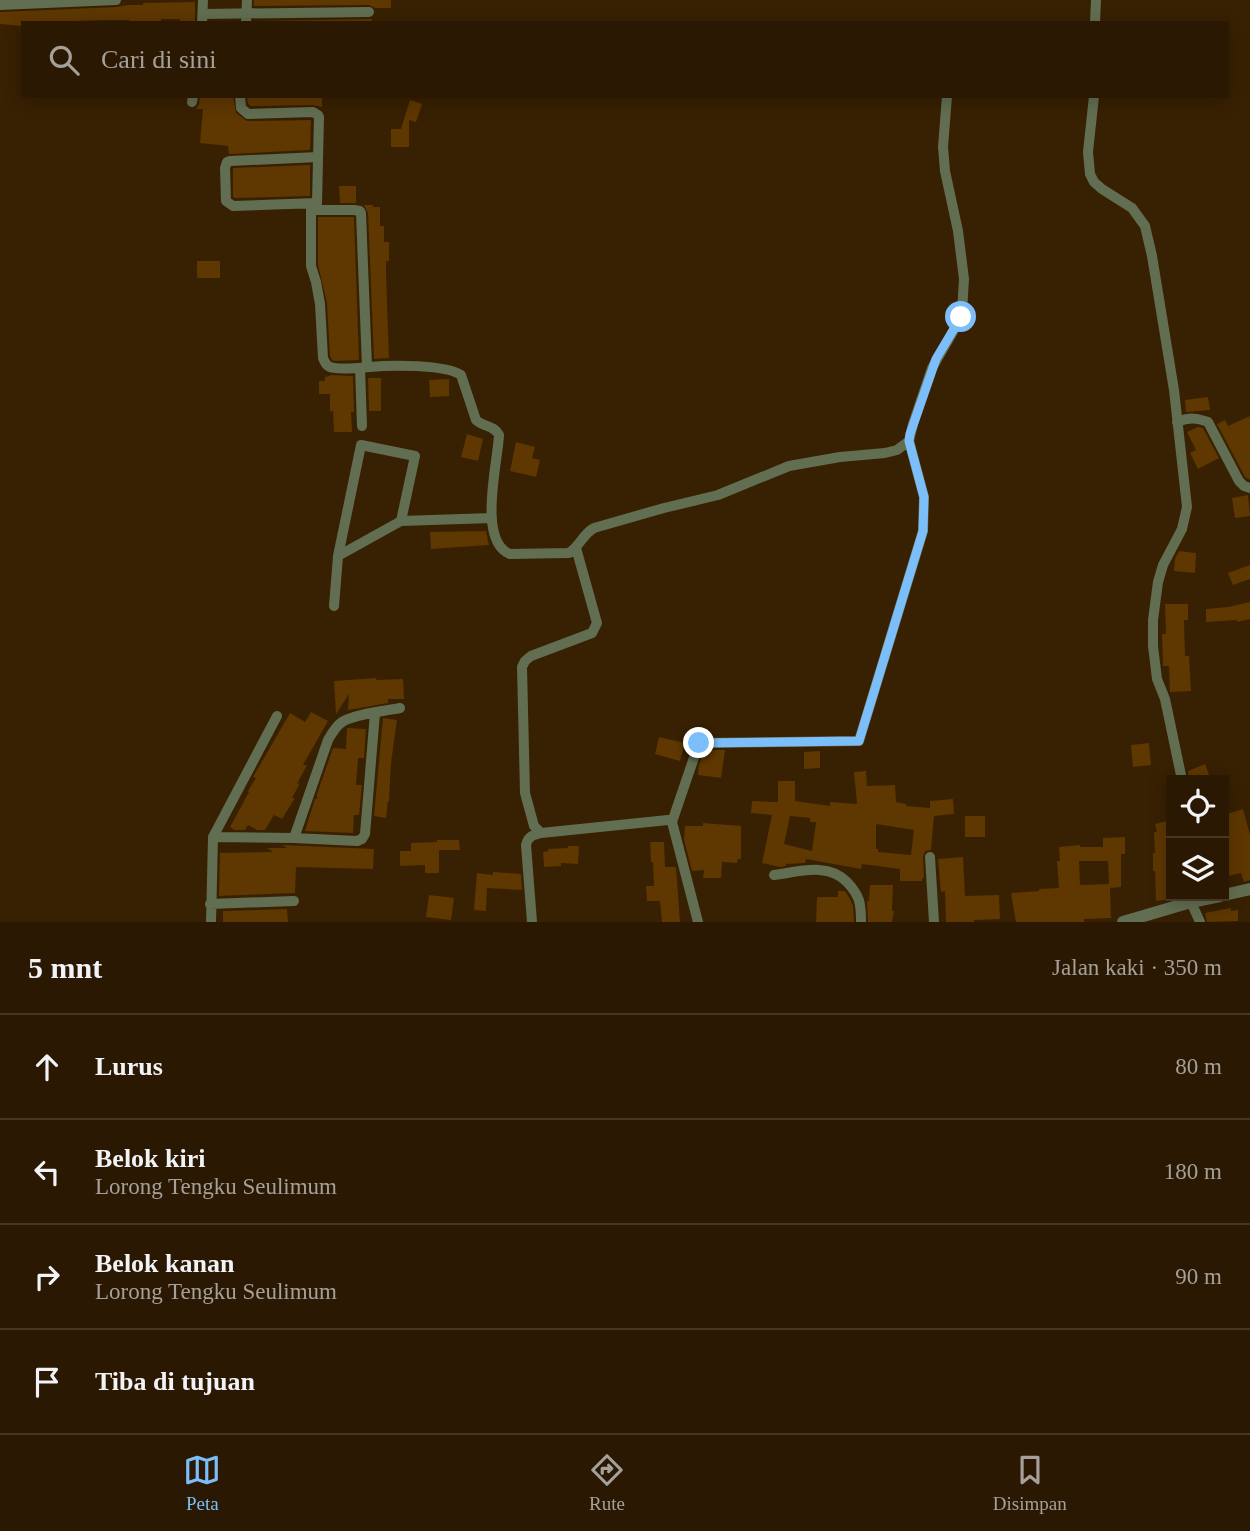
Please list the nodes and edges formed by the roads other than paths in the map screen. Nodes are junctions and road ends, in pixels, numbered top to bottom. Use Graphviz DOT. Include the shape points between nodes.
graph roads {
  1 [pos="116,0"];
  2 [pos="203,0"];
  3 [pos="247,0"];
  4 [pos="1096,0"];
  5 [pos="62,1"];
  6 [pos="18,2"];
  7 [pos="0,5"];
  8 [pos="369,12"];
  9 [pos="203,18"];
  10 [pos="247,18"];
  11 [pos="1095,21"];
  12 [pos="240,98"];
  13 [pos="947,98"];
  14 [pos="1094,98"];
  15 [pos="318,157"];
  16 [pos="314,207"];
  17 [pos="364,367"];
  18 [pos="1177,422"];
  19 [pos="362,426"];
  20 [pos="909,441"];
  21 [pos="897,450"];
  22 [pos="914,460"];
  23 [pos="1249,488"];
  24 [pos="492,518"];
  25 [pos="401,521"];
  26 [pos="576,548"];
  27 [pos="338,556"];
  28 [pos="334,606"];
  29 [pos="400,708"];
  30 [pos="375,713"];
  31 [pos="277,716"];
  32 [pos="1181,775"];
  33 [pos="672,822"];
  34 [pos="541,833"];
  35 [pos="213,837"];
  36 [pos="294,838"];
  37 [pos="930,857"];
  38 [pos="774,875"];
  39 [pos="1250,889"];
  40 [pos="1229,894"];
  41 [pos="294,901"];
  42 [pos="1185,901"];
  43 [pos="1192,901"];
  44 [pos="210,904"];
  45 [pos="211,922"];
  46 [pos="532,922"];
  47 [pos="698,922"];
  48 [pos="861,922"];
  49 [pos="934,922"];
  50 [pos="1123,922"];
  51 [pos="1200,922"];
  1 -- 5 [label="street"];
  2 -- 9 [label="street"];
  3 -- 10 [label="street"];
  4 -- 11 [label="street"];
  5 -- 6 [label="street"];
  6 -- 7 [label="street"];
  8 -- 10 [label="street"];
  9 -- 10 [label="street"];
  12 -- 15 [label="street" via="241,108 248,114 318,114"];
  13 -- 20 [label="street" via="943,148 964,279 962,312 932,368"];
  14 -- 18 [label="street" via="1090,174 1102,189 1132,208 1145,226"];
  15 -- 16 [label="street"];
  15 -- 16 [label="street" via="230,161 225,167 226,201 233,206"];
  16 -- 17 [label="street" via="311,267 320,304 323,358 330,367"];
  16 -- 17 [label="street" via="361,213"];
  17 -- 19 [label="street"];
  17 -- 24 [label="street" via="406,366 461,375 476,420 499,435"];
  18 -- 23 [label="street" via="1198,418 1209,422 1239,481"];
  18 -- 32 [label="street" via="1187,512 1156,589 1153,646"];
  20 -- 21 [label="street"];
  20 -- 22 [label="street"];
  21 -- 22 [label="street"];
  21 -- 26 [label="street" via="789,466 718,495 594,528"];
  22 -- 33 [label="street" via="924,497 923,531 859,741 699,743"];
  24 -- 25 [label="street"];
  24 -- 26 [label="street" via="500,548 506,552 569,554"];
  25 -- 27 [label="street"];
  25 -- 27 [label="street" via="415,456 361,445"];
  26 -- 34 [label="street" via="597,622 595,630 531,656 522,667 525,793 534,826"];
  27 -- 28 [label="street"];
  29 -- 30 [label="street"];
  30 -- 36 [label="street" via="340,723 333,732"];
  30 -- 36 [label="street" via="362,839"];
  31 -- 35 [label="street"];
  33 -- 34 [label="street"];
  33 -- 47 [label="street"];
  34 -- 46 [label="street" via="531,836 526,845"];
  35 -- 36 [label="street"];
  35 -- 44 [label="street"];
  37 -- 49 [label="street"];
  38 -- 48 [label="street" via="806,870 834,873 859,898"];
  39 -- 40 [label="street"];
  41 -- 44 [label="street"];
  42 -- 50 [label="street"];
  43 -- 51 [label="street"];
  44 -- 45 [label="street"];
}
